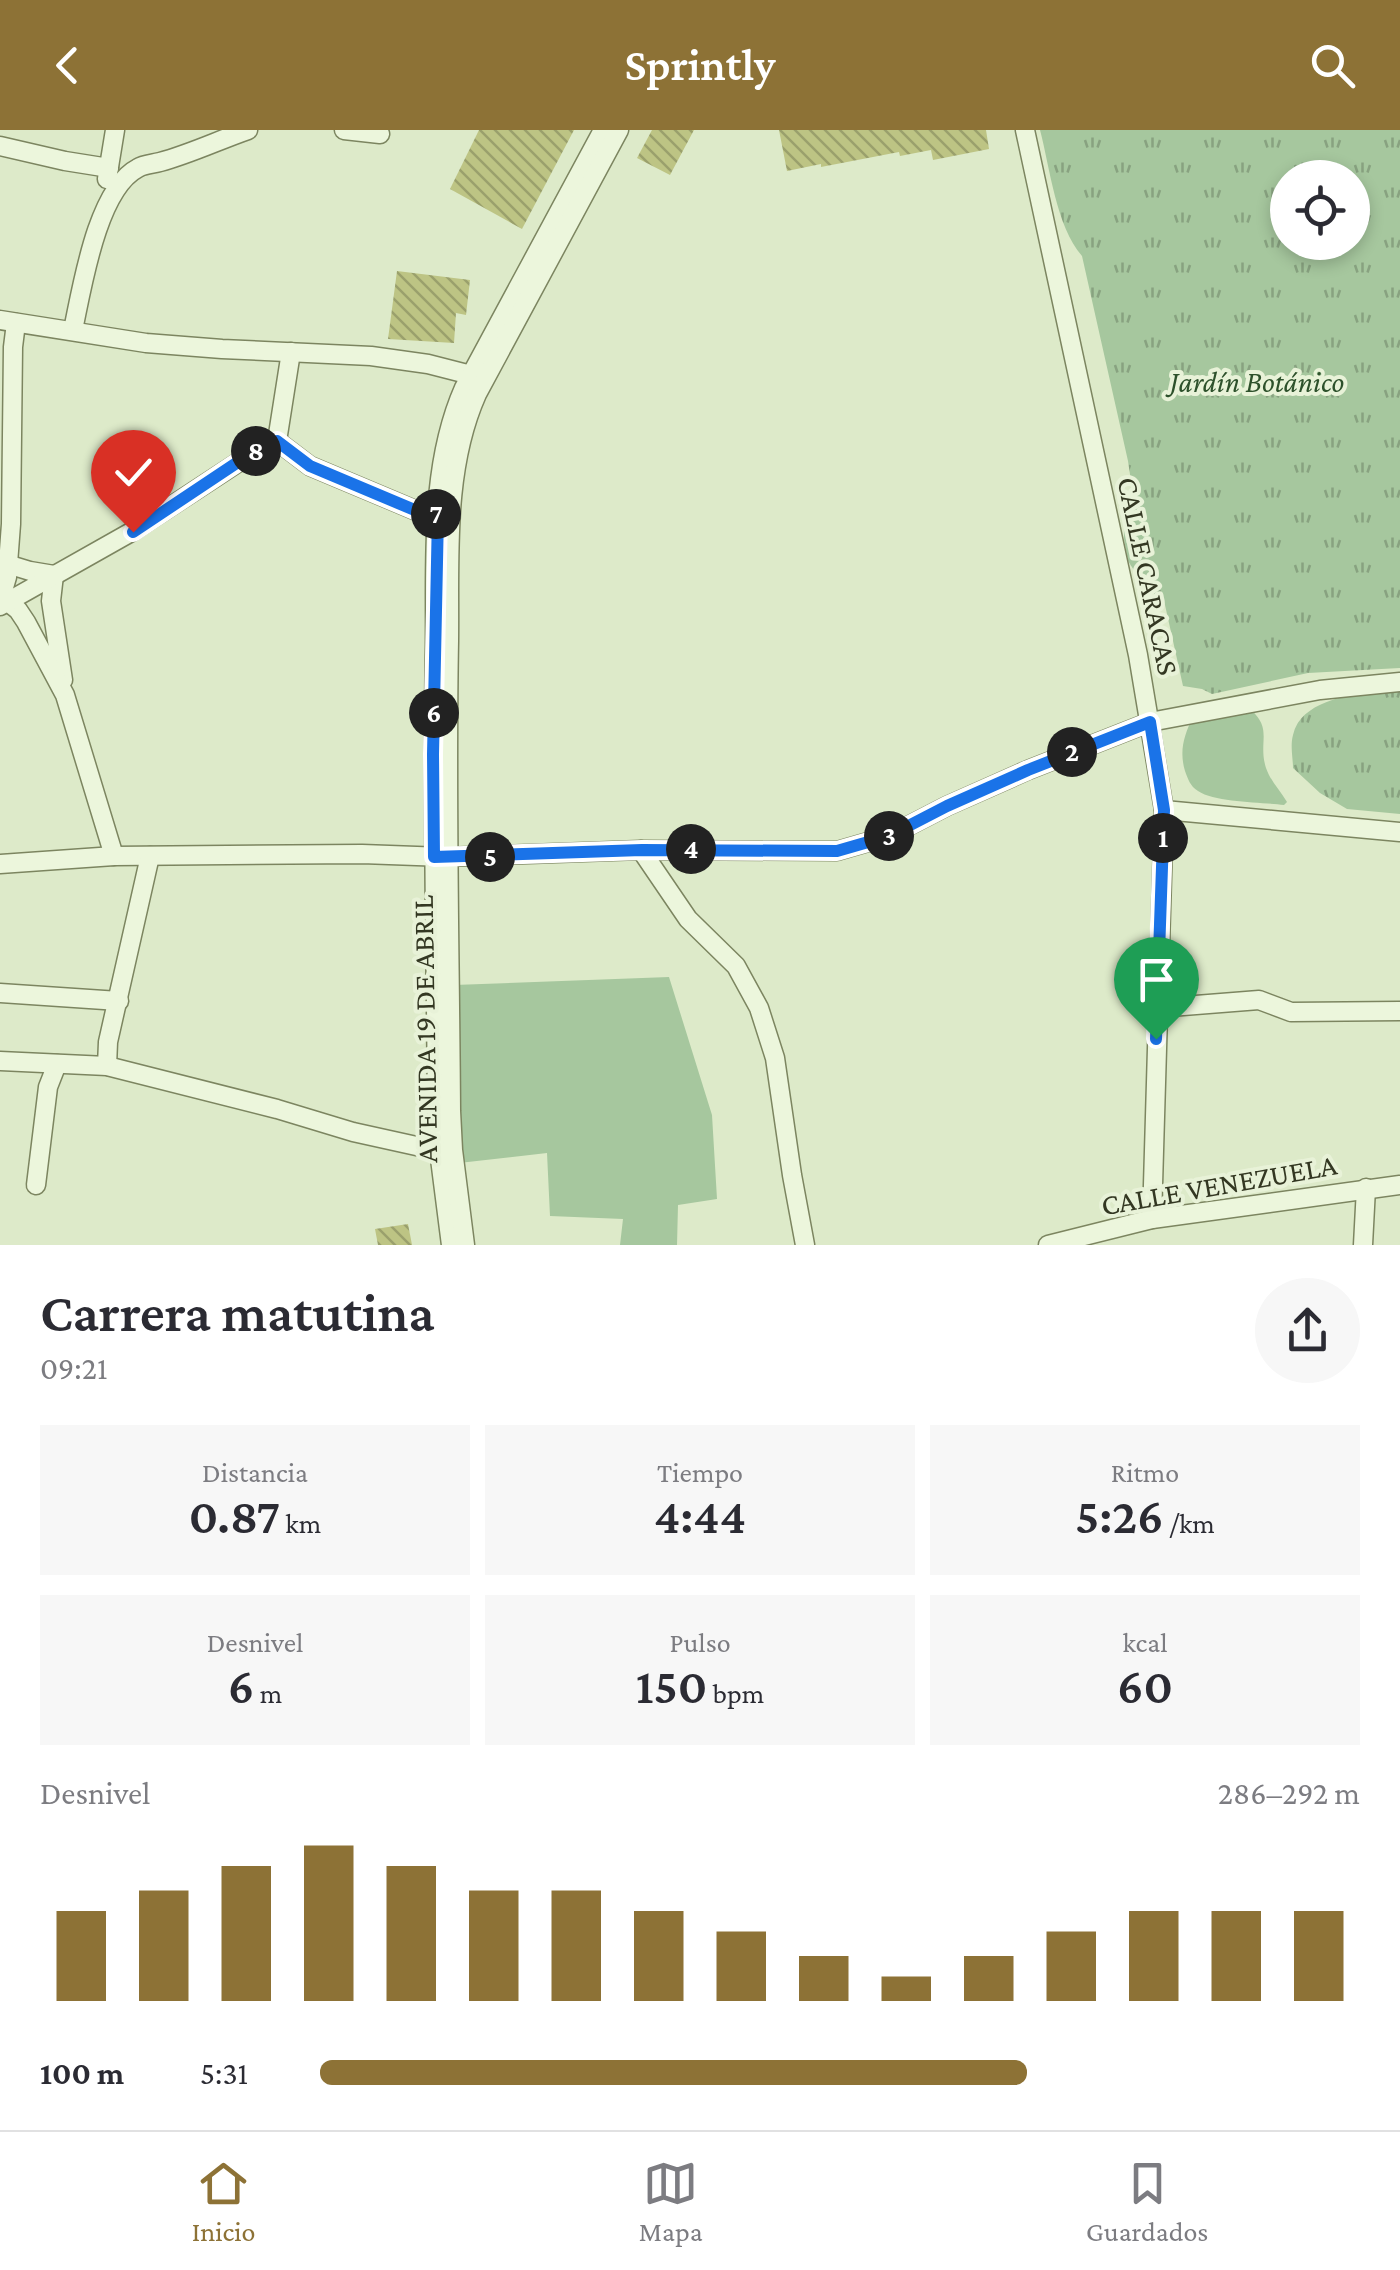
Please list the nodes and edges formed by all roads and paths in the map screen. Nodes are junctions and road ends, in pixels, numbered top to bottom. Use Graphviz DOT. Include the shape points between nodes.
graph roads {
  1 [pos="115,130"];
  2 [pos="248,130"];
  3 [pos="344,130"];
  4 [pos="603,130"];
  5 [pos="620,130"];
  6 [pos="1024,130"];
  7 [pos="380,134"];
  8 [pos="0,146"];
  9 [pos="110,161"];
  10 [pos="161,162"];
  11 [pos="102,215"];
  12 [pos="8,322"];
  13 [pos="73,330"];
  14 [pos="291,352"];
  15 [pos="471,376"];
  16 [pos="277,441"];
  17 [pos="438,514"];
  18 [pos="8,564"];
  19 [pos="54,575"];
  20 [pos="3,603"];
  21 [pos="1400,682"];
  22 [pos="65,695"];
  23 [pos="1150,722"];
  24 [pos="1164,810"];
  25 [pos="1400,832"];
  26 [pos="642,850"];
  27 [pos="114,856"];
  28 [pos="150,856"];
  29 [pos="441,857"];
  30 [pos="0,864"];
  31 [pos="0,993"];
  32 [pos="119,1001"];
  33 [pos="1158,1008"];
  34 [pos="1400,1011"];
  35 [pos="0,1061"];
  36 [pos="57,1064"];
  37 [pos="107,1066"];
  38 [pos="439,1151"];
  39 [pos="36,1185"];
  40 [pos="1400,1185"];
  41 [pos="1366,1188"];
  42 [pos="1152,1220"];
  43 [pos="450,1245"];
  44 [pos="465,1245"];
  45 [pos="805,1245"];
  46 [pos="1048,1245"];
  47 [pos="1364,1245"];
  1 -- 9 [label="street"];
  2 -- 10 [label="street"];
  3 -- 7 [label="street"];
  4 -- 15 [label="street, AVENIDA 19 DE ABRIL"];
  5 -- 29 [label="street, AVENIDA 19 DE ABRIL" via="465,426 450,540"];
  6 -- 23 [label="street, CALLE CARACAS"];
  8 -- 9 [label="street" via="65,161"];
  9 -- 10 [label="street"];
  9 -- 11 [label="street"];
  10 -- 11 [label="street" via="138,167 122,181"];
  11 -- 13 [label="street"];
  12 -- 13 [label="street"];
  12 -- 18 [label="street"];
  13 -- 14 [label="street" via="146,343"];
  14 -- 15 [label="street" via="372,356"];
  14 -- 16 [label="street"];
  15 -- 17 [label="street, AVENIDA 19 DE ABRIL" via="449,432"];
  16 -- 17 [label="street" via="310,466"];
  16 -- 19 [label="street"];
  17 -- 29 [label="street, AVENIDA 19 DE ABRIL" via="433,754"];
  18 -- 19 [label="street"];
  18 -- 20 [label="street"];
  19 -- 20 [label="street"];
  19 -- 22 [label="street" via="51,600"];
  20 -- 22 [label="street" via="18,610"];
  21 -- 23 [label="street"];
  22 -- 27 [label="street"];
  23 -- 24 [label="street, CALLE CARACAS"];
  23 -- 26 [label="street" via="889,836 837,851"];
  24 -- 25 [label="street"];
  24 -- 33 [label="street, CALLE CARACAS"];
  26 -- 29 [label="street"];
  26 -- 45 [label="street" via="688,918 736,966 759,1008 776,1058"];
  27 -- 28 [label="street"];
  27 -- 30 [label="street"];
  28 -- 29 [label="street"];
  28 -- 32 [label="street"];
  29 -- 38 [label="street, AVENIDA 19 DE ABRIL"];
  29 -- 44 [label="street, AVENIDA 19 DE ABRIL" via="451,1111"];
  31 -- 32 [label="street"];
  32 -- 37 [label="street"];
  33 -- 34 [label="street" via="1259,1000 1291,1012"];
  33 -- 42 [label="street, CALLE CARACAS"];
  35 -- 36 [label="street"];
  36 -- 37 [label="street"];
  36 -- 39 [label="street"];
  37 -- 38 [label="street"];
  38 -- 43 [label="street, AVENIDA 19 DE ABRIL"];
  40 -- 41 [label="street, CALLE VENEZUELA"];
  41 -- 42 [label="street, CALLE VENEZUELA"];
  41 -- 47 [label="street"];
  42 -- 46 [label="street, CALLE VENEZUELA"];
}
